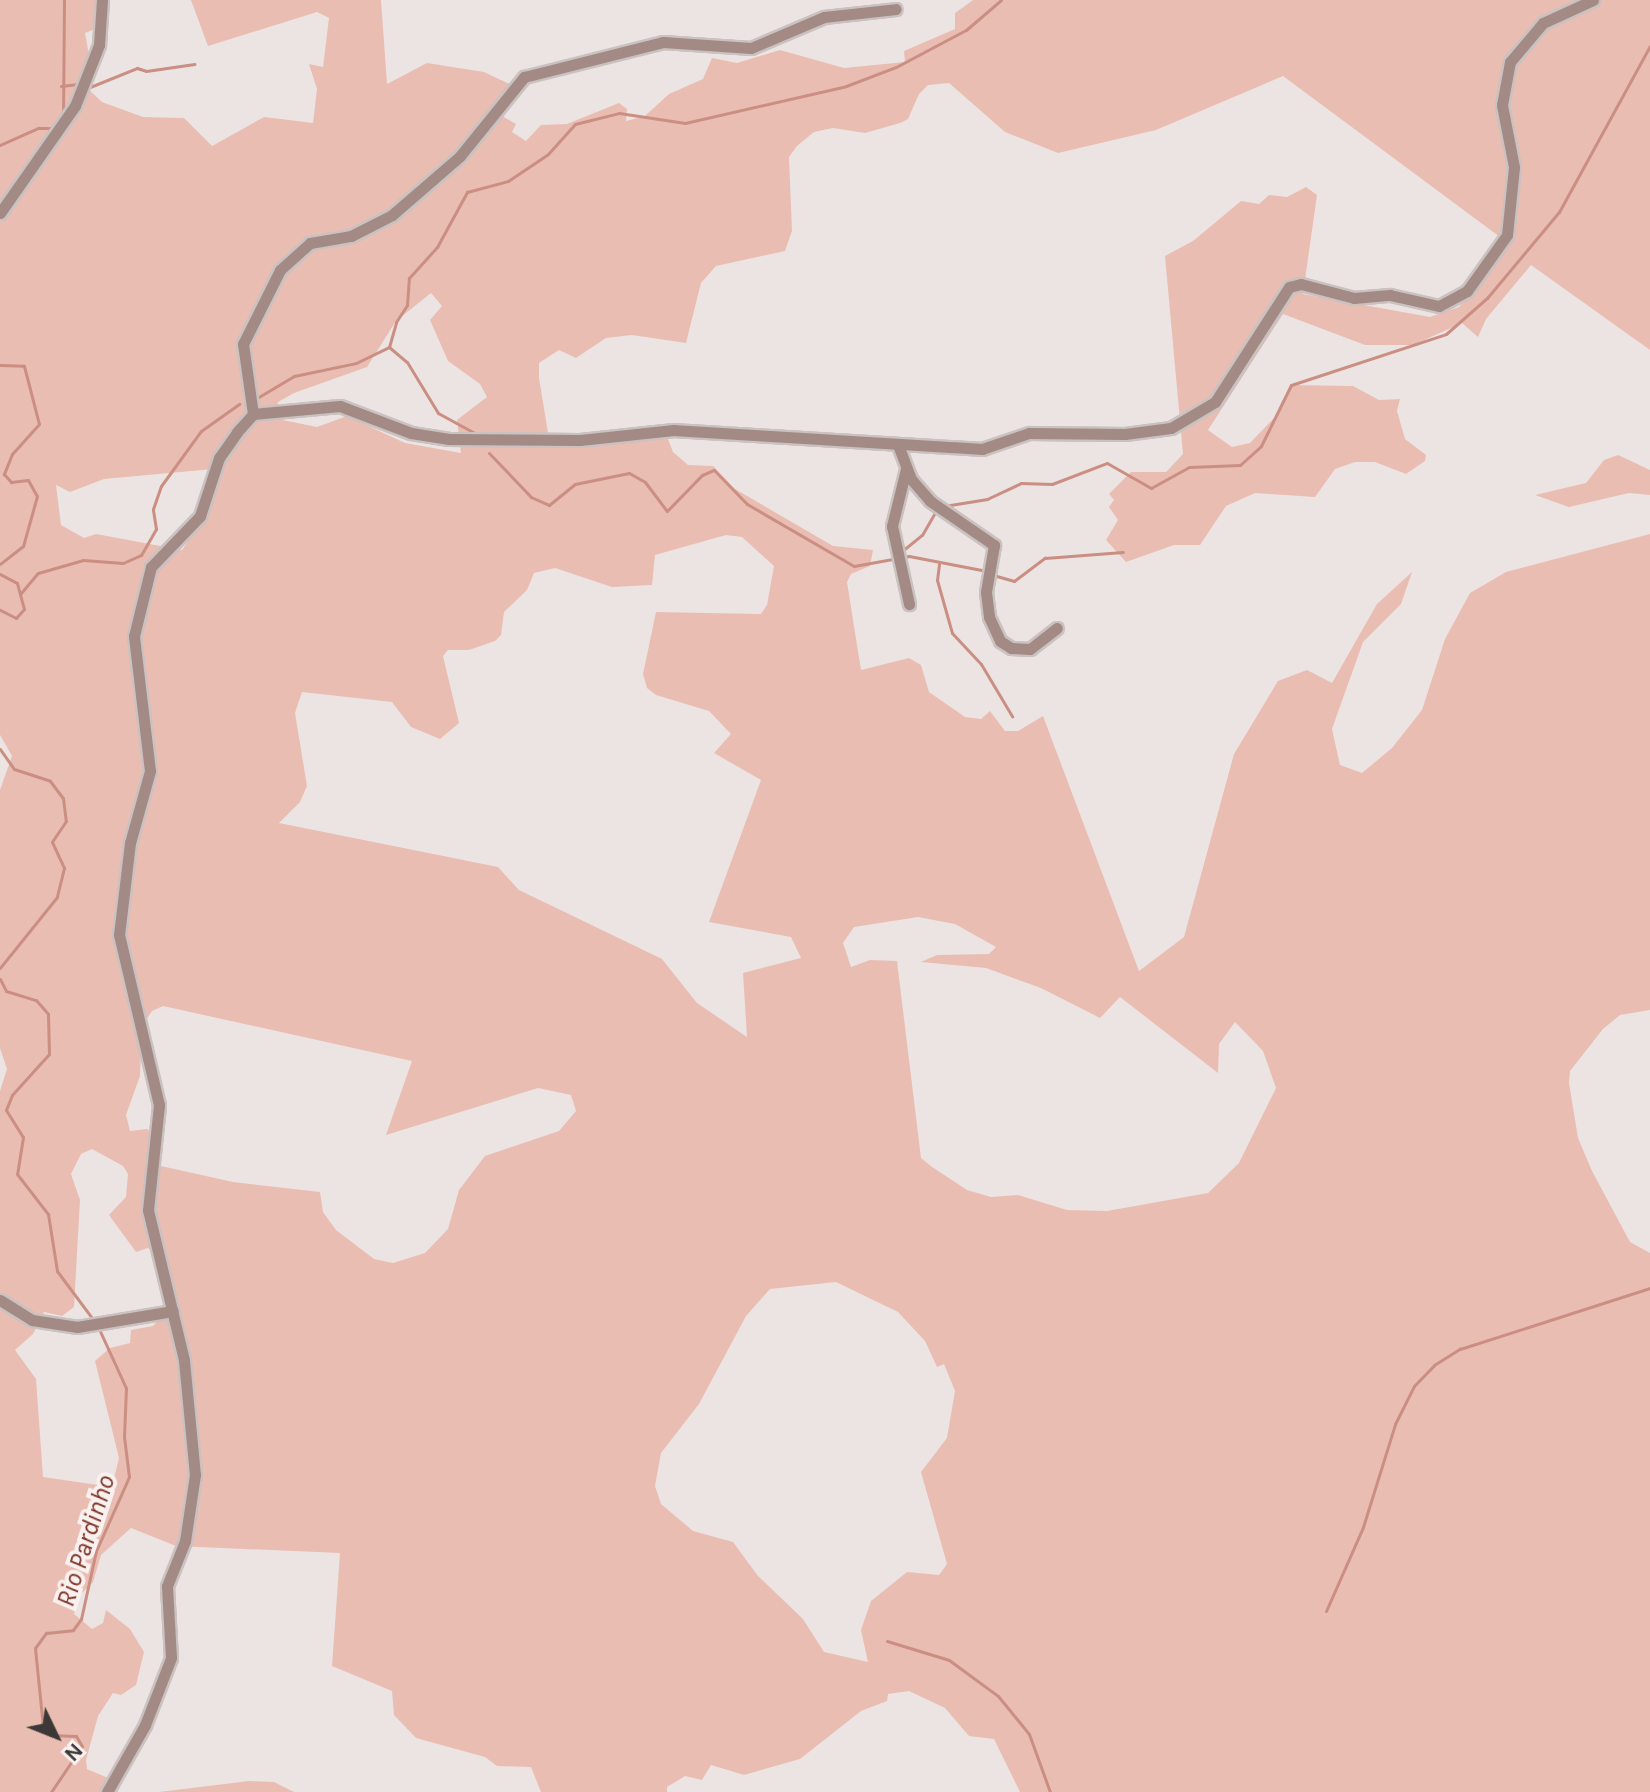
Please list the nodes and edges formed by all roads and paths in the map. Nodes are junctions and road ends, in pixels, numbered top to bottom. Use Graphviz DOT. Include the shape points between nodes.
graph roads {
  1 [pos="102,0"];
  2 [pos="1593,0"];
  3 [pos="896,9"];
  4 [pos="0,213"];
  5 [pos="253,414"];
  6 [pos="898,445"];
  7 [pos="906,469"];
  8 [pos="909,604"];
  9 [pos="1057,628"];
  10 [pos="0,1300"];
  11 [pos="173,1311"];
  12 [pos="107,1792"];
  1 -- 4 [label="street" via="99,45 75,106"];
  2 -- 6 [label="street" via="1543,23 1515,52 1502,105 1514,167 1506,241 1454,302 1439,306 1390,295 1354,298 1295,284 1270,311 1215,402 1171,428 1125,434 1029,433 982,449"];
  3 -- 5 [label="street" via="813,20 751,48 663,42 524,77 460,156 392,215 365,231 310,243 280,270 258,306 241,354"];
  5 -- 6 [label="street" via="348,407 411,433 448,439 580,440 673,430"];
  5 -- 11 [label="street" via="219,458 200,516 151,567 134,636 150,771 130,843 119,935 159,1105 147,1198"];
  6 -- 7 [label="street"];
  7 -- 8 [label="street" via="892,526"];
  7 -- 9 [label="street" via="930,501 994,545 986,592 1000,641 1030,649"];
  10 -- 11 [label="street" via="32,1320 98,1324"];
  11 -- 12 [label="street" via="184,1360 195,1475 185,1541 167,1586 173,1645 151,1711"];
}
